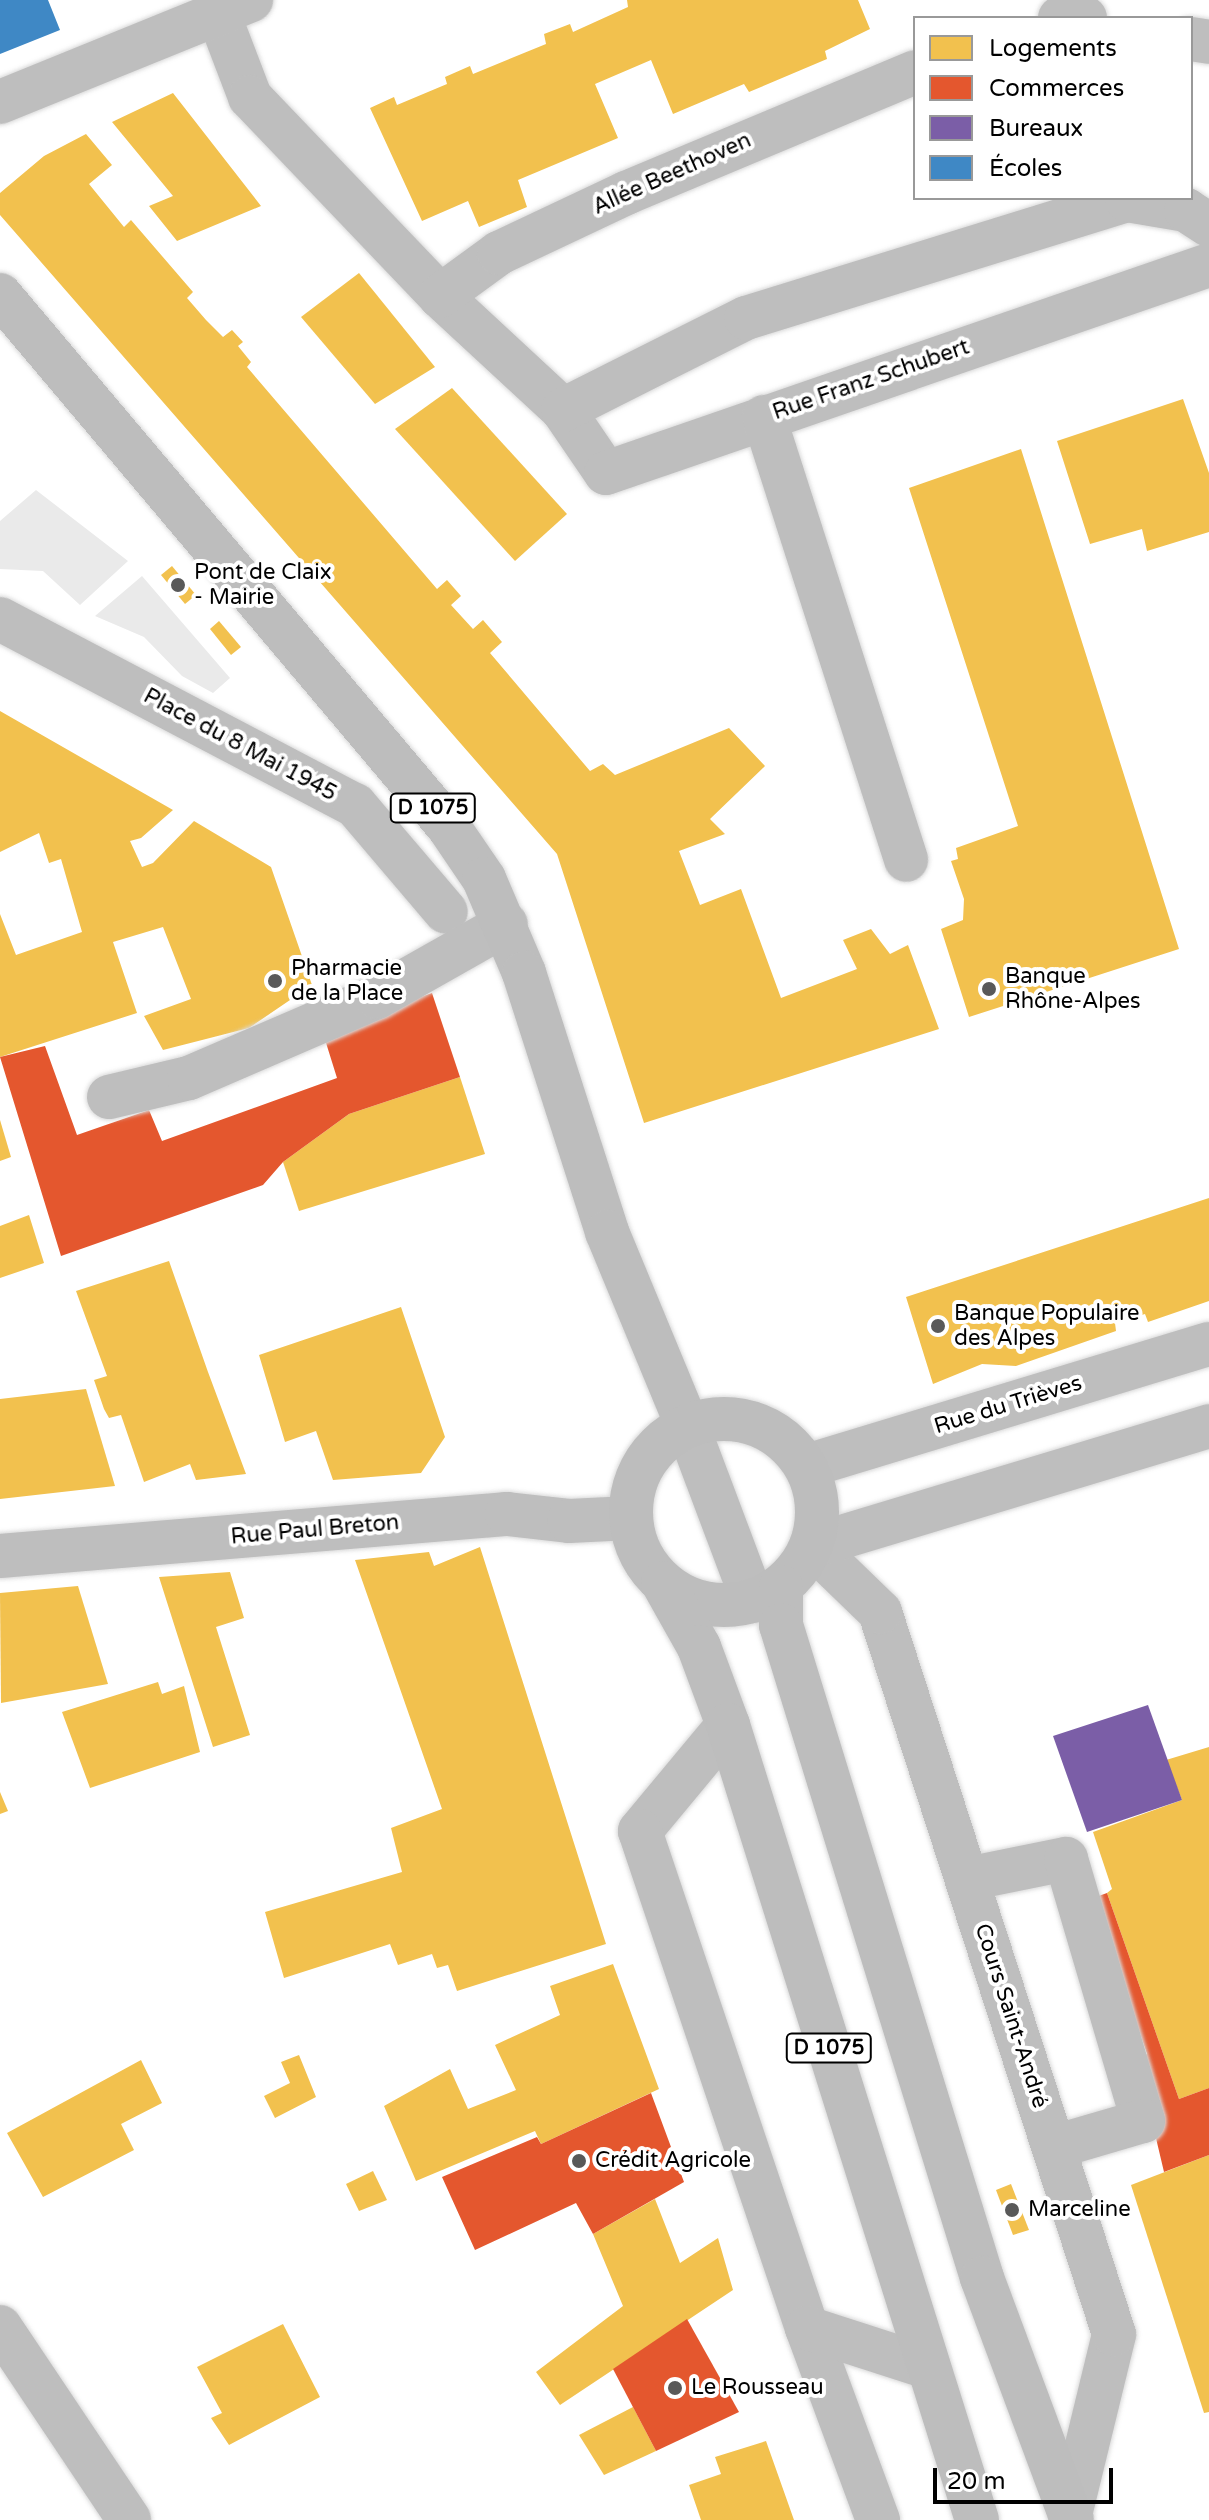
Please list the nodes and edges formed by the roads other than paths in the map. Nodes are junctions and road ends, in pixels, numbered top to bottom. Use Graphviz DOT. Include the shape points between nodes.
graph roads {
  1 [pos="234,7"];
  2 [pos="913,73"];
  3 [pos="0,102"];
  4 [pos="1209,225"];
  5 [pos="1209,265"];
  6 [pos="0,295"];
  7 [pos="440,296"];
  8 [pos="563,410"];
  9 [pos="764,417"];
  10 [pos="0,619"];
  11 [pos="906,860"];
  12 [pos="446,912"];
  13 [pos="506,924"];
  14 [pos="109,1097"];
  15 [pos="1209,1344"];
  16 [pos="687,1425"];
  17 [pos="1209,1426"];
  18 [pos="807,1466"];
  19 [pos="630,1518"];
  20 [pos="812,1546"];
  21 [pos="0,1556"];
  22 [pos="663,1583"];
  23 [pos="767,1594"];
  24 [pos="728,1725"];
  25 [pos="967,1879"];
  26 [pos="1054,2147"];
  27 [pos="0,2327"];
  28 [pos="807,2328"];
  29 [pos="928,2367"];
  30 [pos="1071,2517"];
  31 [pos="129,2520"];
  32 [pos="878,2520"];
  33 [pos="977,2520"];
  1 -- 3 [label="street"];
  1 -- 7 [label="street, Rue Franz Schubert" via="250,97"];
  2 -- 7 [label="street, Allée Beethoven" via="626,193 499,253"];
  4 -- 8 [label="street" via="1186,210 1127,200 746,318"];
  5 -- 9 [label="street, Rue Franz Schubert"];
  6 -- 13 [label="main road, D 1075" via="448,826"];
  7 -- 8 [label="street, Rue Franz Schubert"];
  8 -- 9 [label="street, Rue Franz Schubert" via="606,473"];
  9 -- 11 [label="street"];
  10 -- 12 [label="street, Place du 8 Mai 1945" via="355,805"];
  13 -- 14 [label="street" via="377,997 189,1078"];
  13 -- 16 [label="main road, D 1075" via="607,1232"];
  15 -- 18 [label="street, Rue du Trièves"];
  16 -- 18 [label="main road" via="721,1418 755,1422 785,1439"];
  16 -- 19 [label="main road" via="662,1441 644,1463 632,1490"];
  16 -- 23 [label="street"];
  17 -- 20 [label="street"];
  18 -- 20 [label="main road" via="818,1520"];
  19 -- 21 [label="street, Rue Paul Breton" via="569,1521 507,1514"];
  19 -- 22 [label="main road" via="640,1554"];
  20 -- 23 [label="main road"];
  20 -- 25 [label="street, Cours Saint-André" via="880,1612"];
  22 -- 23 [label="main road" via="690,1599 721,1605"];
  22 -- 24 [label="main road, D 1075" via="699,1647"];
  23 -- 30 [label="main road, Cours Saint-André / D 1075" via="982,2278"];
  24 -- 28 [label="street" via="640,1831"];
  24 -- 29 [label="main road, D 1075"];
  25 -- 26 [label="street, Cours Saint-André"];
  25 -- 26 [label="street" via="1066,1859 1143,2121"];
  26 -- 30 [label="street, Cours Saint-André" via="1114,2334"];
  27 -- 31 [label="street"];
  28 -- 29 [label="street"];
  28 -- 32 [label="street"];
  29 -- 33 [label="main road, D 1075"];
}
